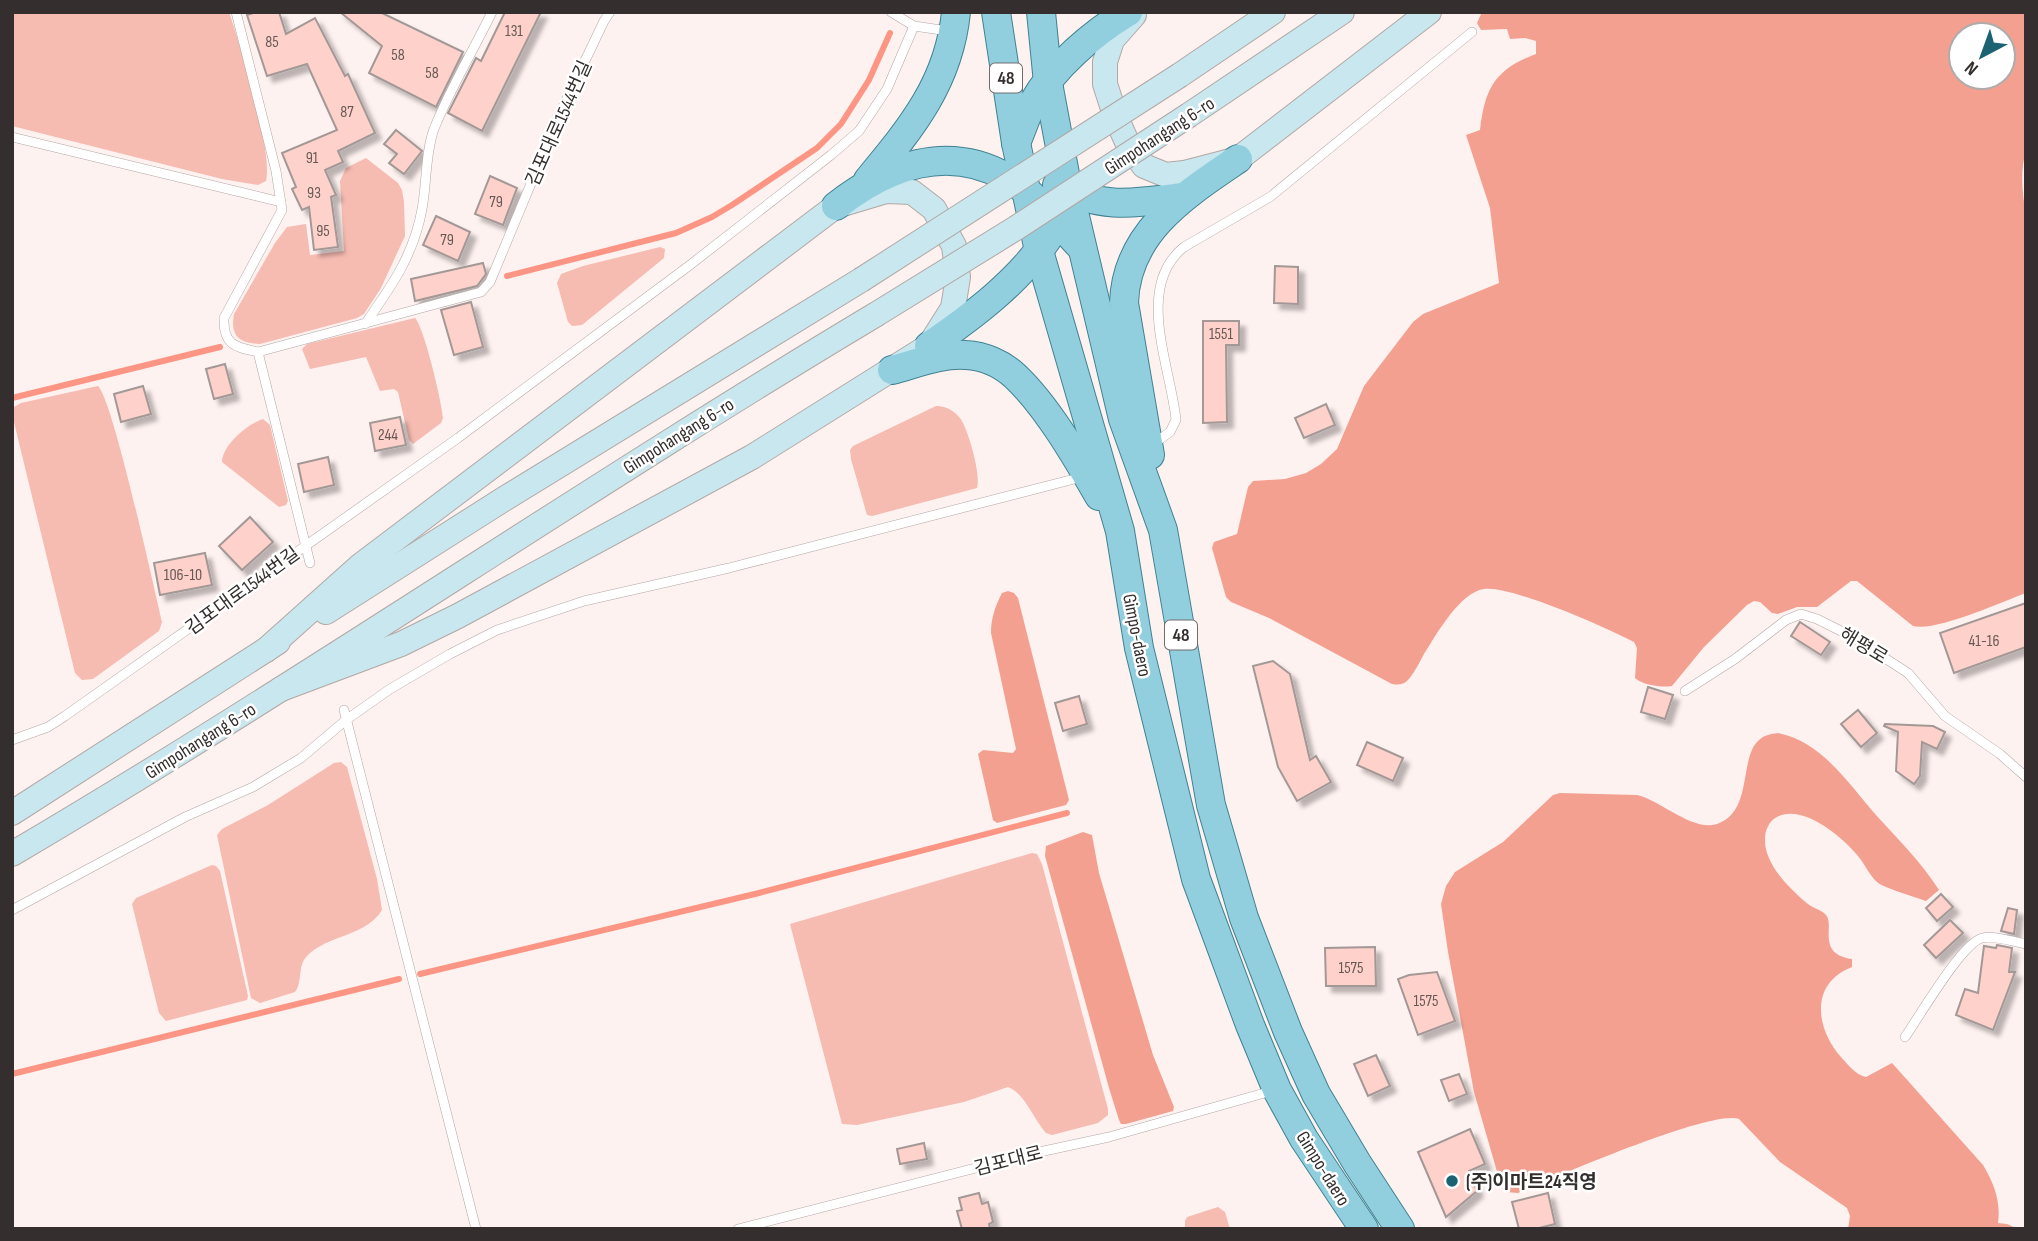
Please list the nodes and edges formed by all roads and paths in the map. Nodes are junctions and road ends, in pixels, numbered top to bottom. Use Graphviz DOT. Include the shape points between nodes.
graph roads {
  1 [pos="236,12"];
  2 [pos="492,12"];
  3 [pos="611,12"];
  4 [pos="891,12"];
  5 [pos="913,12"];
  6 [pos="996,12"];
  7 [pos="1041,12"];
  8 [pos="1128,12"];
  9 [pos="1137,12"];
  10 [pos="1273,12"];
  11 [pos="1342,12"];
  12 [pos="1429,12"];
  13 [pos="954,22"];
  14 [pos="914,26"];
  15 [pos="1472,32"];
  16 [pos="1048,83"];
  17 [pos="12,137"];
  18 [pos="1016,143"];
  19 [pos="1238,159"];
  20 [pos="863,185"];
  21 [pos="1069,192"];
  22 [pos="1027,193"];
  23 [pos="1183,197"];
  24 [pos="281,202"];
  25 [pos="836,206"];
  26 [pos="1058,223"];
  27 [pos="1083,249"];
  28 [pos="1039,251"];
  29 [pos="365,324"];
  30 [pos="929,346"];
  31 [pos="258,352"];
  32 [pos="892,370"];
  33 [pos="1149,447"];
  34 [pos="1087,476"];
  35 [pos="1163,530"];
  36 [pos="1120,531"];
  37 [pos="305,544"];
  38 [pos="310,563"];
  39 [pos="266,650"];
  40 [pos="281,689"];
  41 [pos="1685,691"];
  42 [pos="345,715"];
  43 [pos="12,740"];
  44 [pos="2026,777"];
  45 [pos="12,813"];
  46 [pos="12,855"];
  47 [pos="12,910"];
  48 [pos="2026,944"];
  49 [pos="1905,1037"];
  50 [pos="1277,1090"];
  51 [pos="476,1229"];
  52 [pos="738,1229"];
  53 [pos="1364,1229"];
  54 [pos="1400,1229"];
  1 -- 24 [label="lane"];
  2 -- 29 [label="lane" via="434,130 414,246"];
  3 -- 29 [label="lane, 김포대로1544번길" via="562,109 490,282 481,292"];
  4 -- 14 [label="lane"];
  5 -- 14 [label="lane"];
  6 -- 18 [label="main road, Gimpo-daero / 48"];
  7 -- 16 [label="main road, Gimpo-daero / 48"];
  8 -- 16 [label="main road" via="1076,50"];
  9 -- 19 [label="street" via="1112,40 1105,62 1105,84 1127,142 1144,166 1166,175"];
  10 -- 39 [label="street, Gimpohangang 6-ro, bridge" via="861,280"];
  11 -- 40 [label="street, Gimpohangang 6-ro, bridge" via="1016,228 721,408"];
  12 -- 19 [label="street"];
  13 -- 14 [label="lane"];
  13 -- 20 [label="main road" via="940,77 927,104"];
  14 -- 37 [label="lane" via="887,89 859,131 831,155 508,401"];
  15 -- 33 [label="lane" via="1270,197 1171,258 1161,278 1158,305 1177,420 1170,432"];
  16 -- 18 [label="main road"];
  16 -- 21 [label="main road, Gimpo-daero / 48"];
  17 -- 24 [label="lane"];
  18 -- 21 [label="main road" via="1050,181"];
  18 -- 22 [label="main road, Gimpo-daero / 48"];
  19 -- 23 [label="main road"];
  20 -- 22 [label="main road" via="918,164 963,162 1007,177"];
  20 -- 25 [label="main road"];
  21 -- 23 [label="main road" via="1087,200 1122,204"];
  21 -- 26 [label="main road"];
  21 -- 27 [label="main road, Gimpo-daero / 48"];
  22 -- 26 [label="main road"];
  22 -- 28 [label="main road, Gimpo-daero / 48"];
  23 -- 33 [label="main road" via="1143,241 1124,289"];
  24 -- 31 [label="lane" via="282,210 225,318 226,338 233,345"];
  25 -- 30 [label="street" via="886,191 912,192 934,209 954,246 958,277 953,308"];
  25 -- 39 [label="street" via="361,565"];
  26 -- 27 [label="main road"];
  26 -- 28 [label="main road"];
  27 -- 35 [label="main road, Gimpo-daero / 48" via="1123,419"];
  28 -- 30 [label="main road" via="997,295"];
  28 -- 36 [label="main road, Gimpo-daero / 48"];
  29 -- 31 [label="lane, 김포대로1544번길"];
  30 -- 32 [label="street"];
  31 -- 37 [label="lane, 김포대로1544번길"];
  32 -- 34 [label="main road" via="938,358 965,355 989,359 1014,375 1041,407"];
  32 -- 40 [label="street" via="751,457 458,616 401,644"];
  33 -- 35 [label="main road"];
  34 -- 36 [label="main road"];
  34 -- 42 [label="lane" via="521,620 439,660"];
  35 -- 54 [label="main road, Gimpo-daero / 48" via="1211,805 1244,918 1316,1094"];
  36 -- 50 [label="main road, Gimpo-daero / 48" via="1139,648 1196,878"];
  37 -- 38 [label="lane"];
  37 -- 43 [label="lane, 김포대로1544번길" via="65,716"];
  39 -- 45 [label="street, Gimpohangang 6-ro"];
  40 -- 46 [label="street, Gimpohangang 6-ro"];
  41 -- 44 [label="lane, 해평로" via="1801,614 1849,635 1908,673 1945,716"];
  42 -- 47 [label="lane" via="301,758 253,787 185,817"];
  42 -- 51 [label="lane"];
  48 -- 49 [label="lane" via="1986,937 1976,941"];
  50 -- 52 [label="lane, 김포대로" via="1109,1137"];
  50 -- 53 [label="main road, Gimpo-daero / 48"];
}
